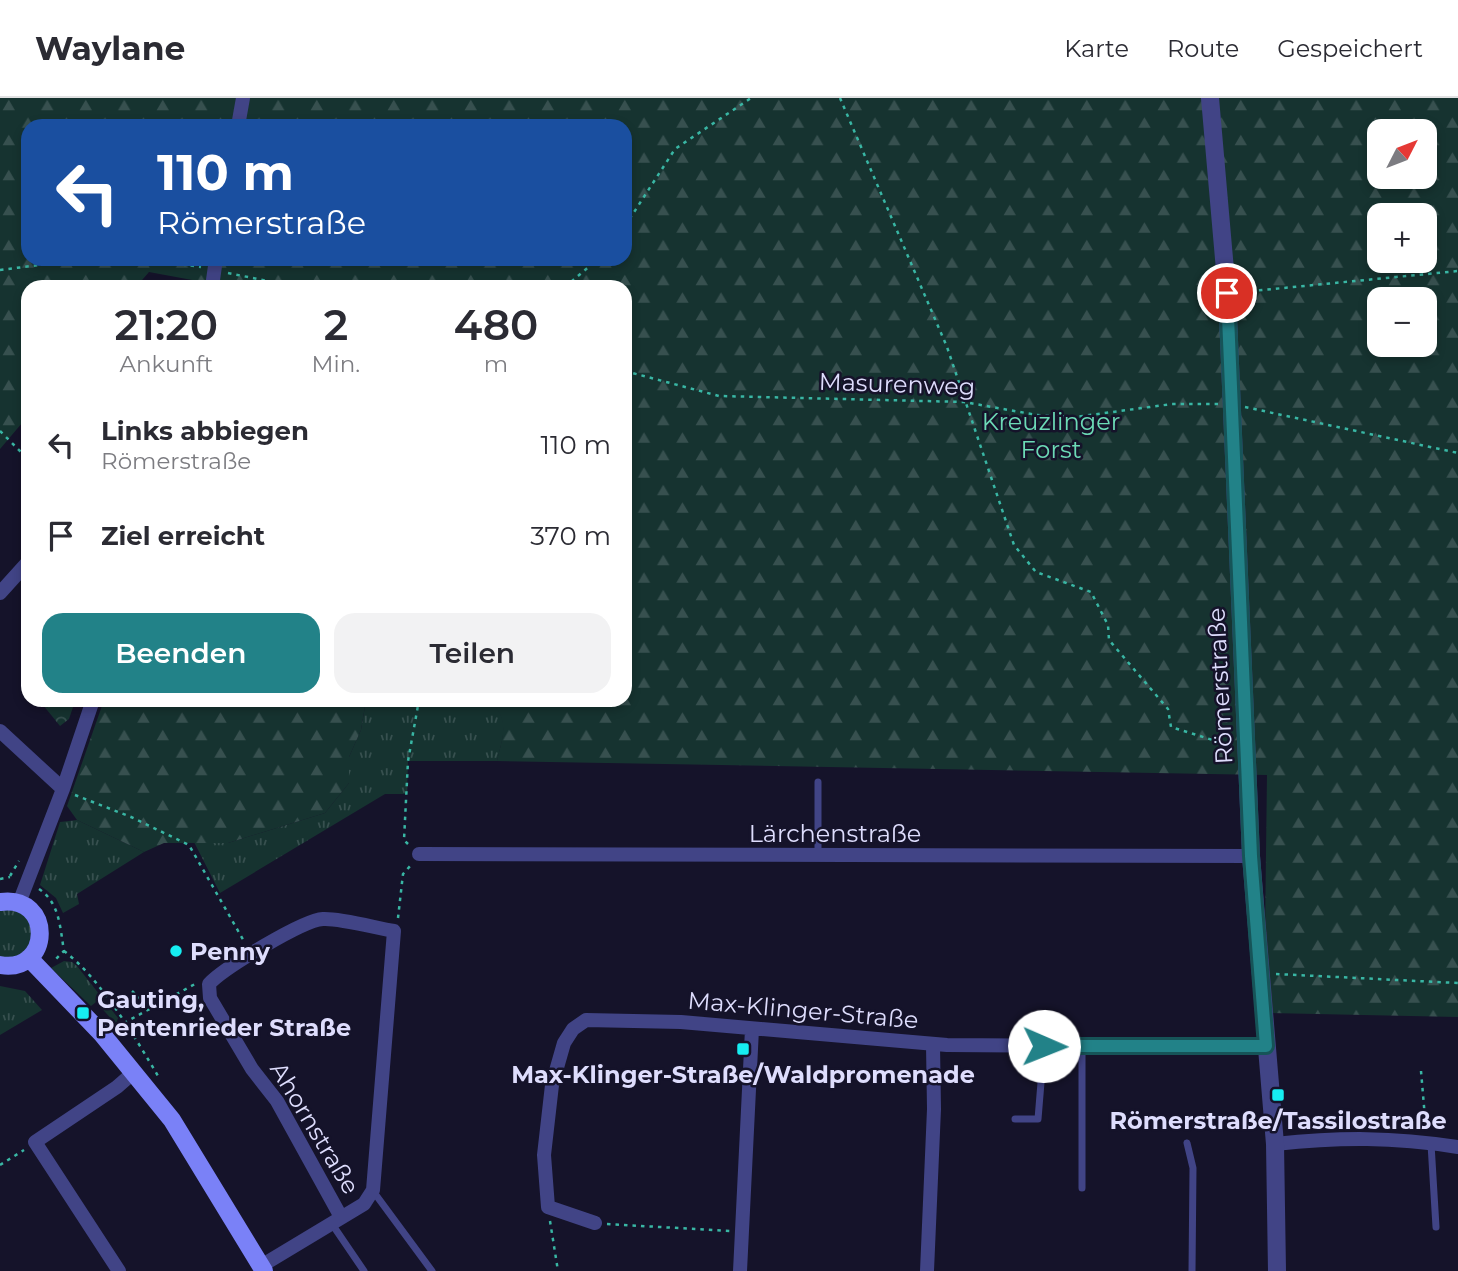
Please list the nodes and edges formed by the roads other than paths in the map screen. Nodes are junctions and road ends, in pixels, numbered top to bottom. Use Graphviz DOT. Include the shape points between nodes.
graph roads {
  1 [pos="243,98"];
  2 [pos="1210,98"];
  3 [pos="239,119"];
  4 [pos="21,570"];
  5 [pos="0,593"];
  6 [pos="91,707"];
  7 [pos="0,731"];
  8 [pos="818,782"];
  9 [pos="63,789"];
  10 [pos="419,855"];
  11 [pos="817,856"];
  12 [pos="1251,856"];
  13 [pos="0,902"];
  14 [pos="19,902"];
  15 [pos="29,958"];
  16 [pos="0,965"];
  17 [pos="752,1029"];
  18 [pos="933,1045"];
  19 [pos="1044,1046"];
  20 [pos="1266,1046"];
  21 [pos="1082,1047"];
  22 [pos="133,1073"];
  23 [pos="1015,1119"];
  24 [pos="1188,1143"];
  25 [pos="1424,1143"];
  26 [pos="1275,1144"];
  27 [pos="1458,1147"];
  28 [pos="1082,1188"];
  29 [pos="373,1190"];
  30 [pos="337,1220"];
  31 [pos="595,1223"];
  32 [pos="1436,1227"];
  33 [pos="262,1269"];
  34 [pos="119,1271"];
  35 [pos="364,1271"];
  36 [pos="432,1271"];
  37 [pos="740,1271"];
  38 [pos="928,1271"];
  39 [pos="1192,1271"];
  40 [pos="1277,1271"];
  1 -- 3 [label="street"];
  2 -- 12 [label="street, Römerstraße" via="1227,293"];
  4 -- 5 [label="street"];
  6 -- 9 [label="street"];
  7 -- 9 [label="street"];
  8 -- 11 [label="lane"];
  9 -- 14 [label="street"];
  10 -- 11 [label="street, Lärchenstraße"];
  11 -- 12 [label="street, Lärchenstraße"];
  12 -- 20 [label="street, Römerstraße"];
  13 -- 14 [label="main road"];
  14 -- 15 [label="main road" via="34,913 40,930 38,946"];
  15 -- 16 [label="main road"];
  15 -- 22 [label="main road"];
  17 -- 18 [label="street, Max-Klinger-Straße"];
  17 -- 31 [label="street, Max-Klinger-Straße" via="586,1020 573,1029 564,1043 552,1085 544,1155 548,1207"];
  17 -- 37 [label="street"];
  18 -- 19 [label="street, Max-Klinger-Straße"];
  18 -- 38 [label="street"];
  19 -- 21 [label="street, Max-Klinger-Straße"];
  19 -- 23 [label="lane" via="1038,1118"];
  20 -- 21 [label="street, Max-Klinger-Straße"];
  20 -- 26 [label="street, Römerstraße"];
  21 -- 28 [label="lane"];
  22 -- 33 [label="main road" via="172,1121"];
  22 -- 34 [label="street" via="36,1142"];
  24 -- 39 [label="lane" via="1193,1168"];
  25 -- 26 [label="street" via="1336,1138"];
  25 -- 27 [label="street"];
  25 -- 32 [label="lane"];
  26 -- 40 [label="street, Römerstraße"];
  29 -- 30 [label="street" via="364,1203"];
  29 -- 30 [label="street, Ahornstraße" via="394,931 323,919 252,954 209,984 210,998 252,1069 277,1101"];
  29 -- 36 [label="lane"];
  30 -- 33 [label="street"];
  30 -- 35 [label="lane"];
}
